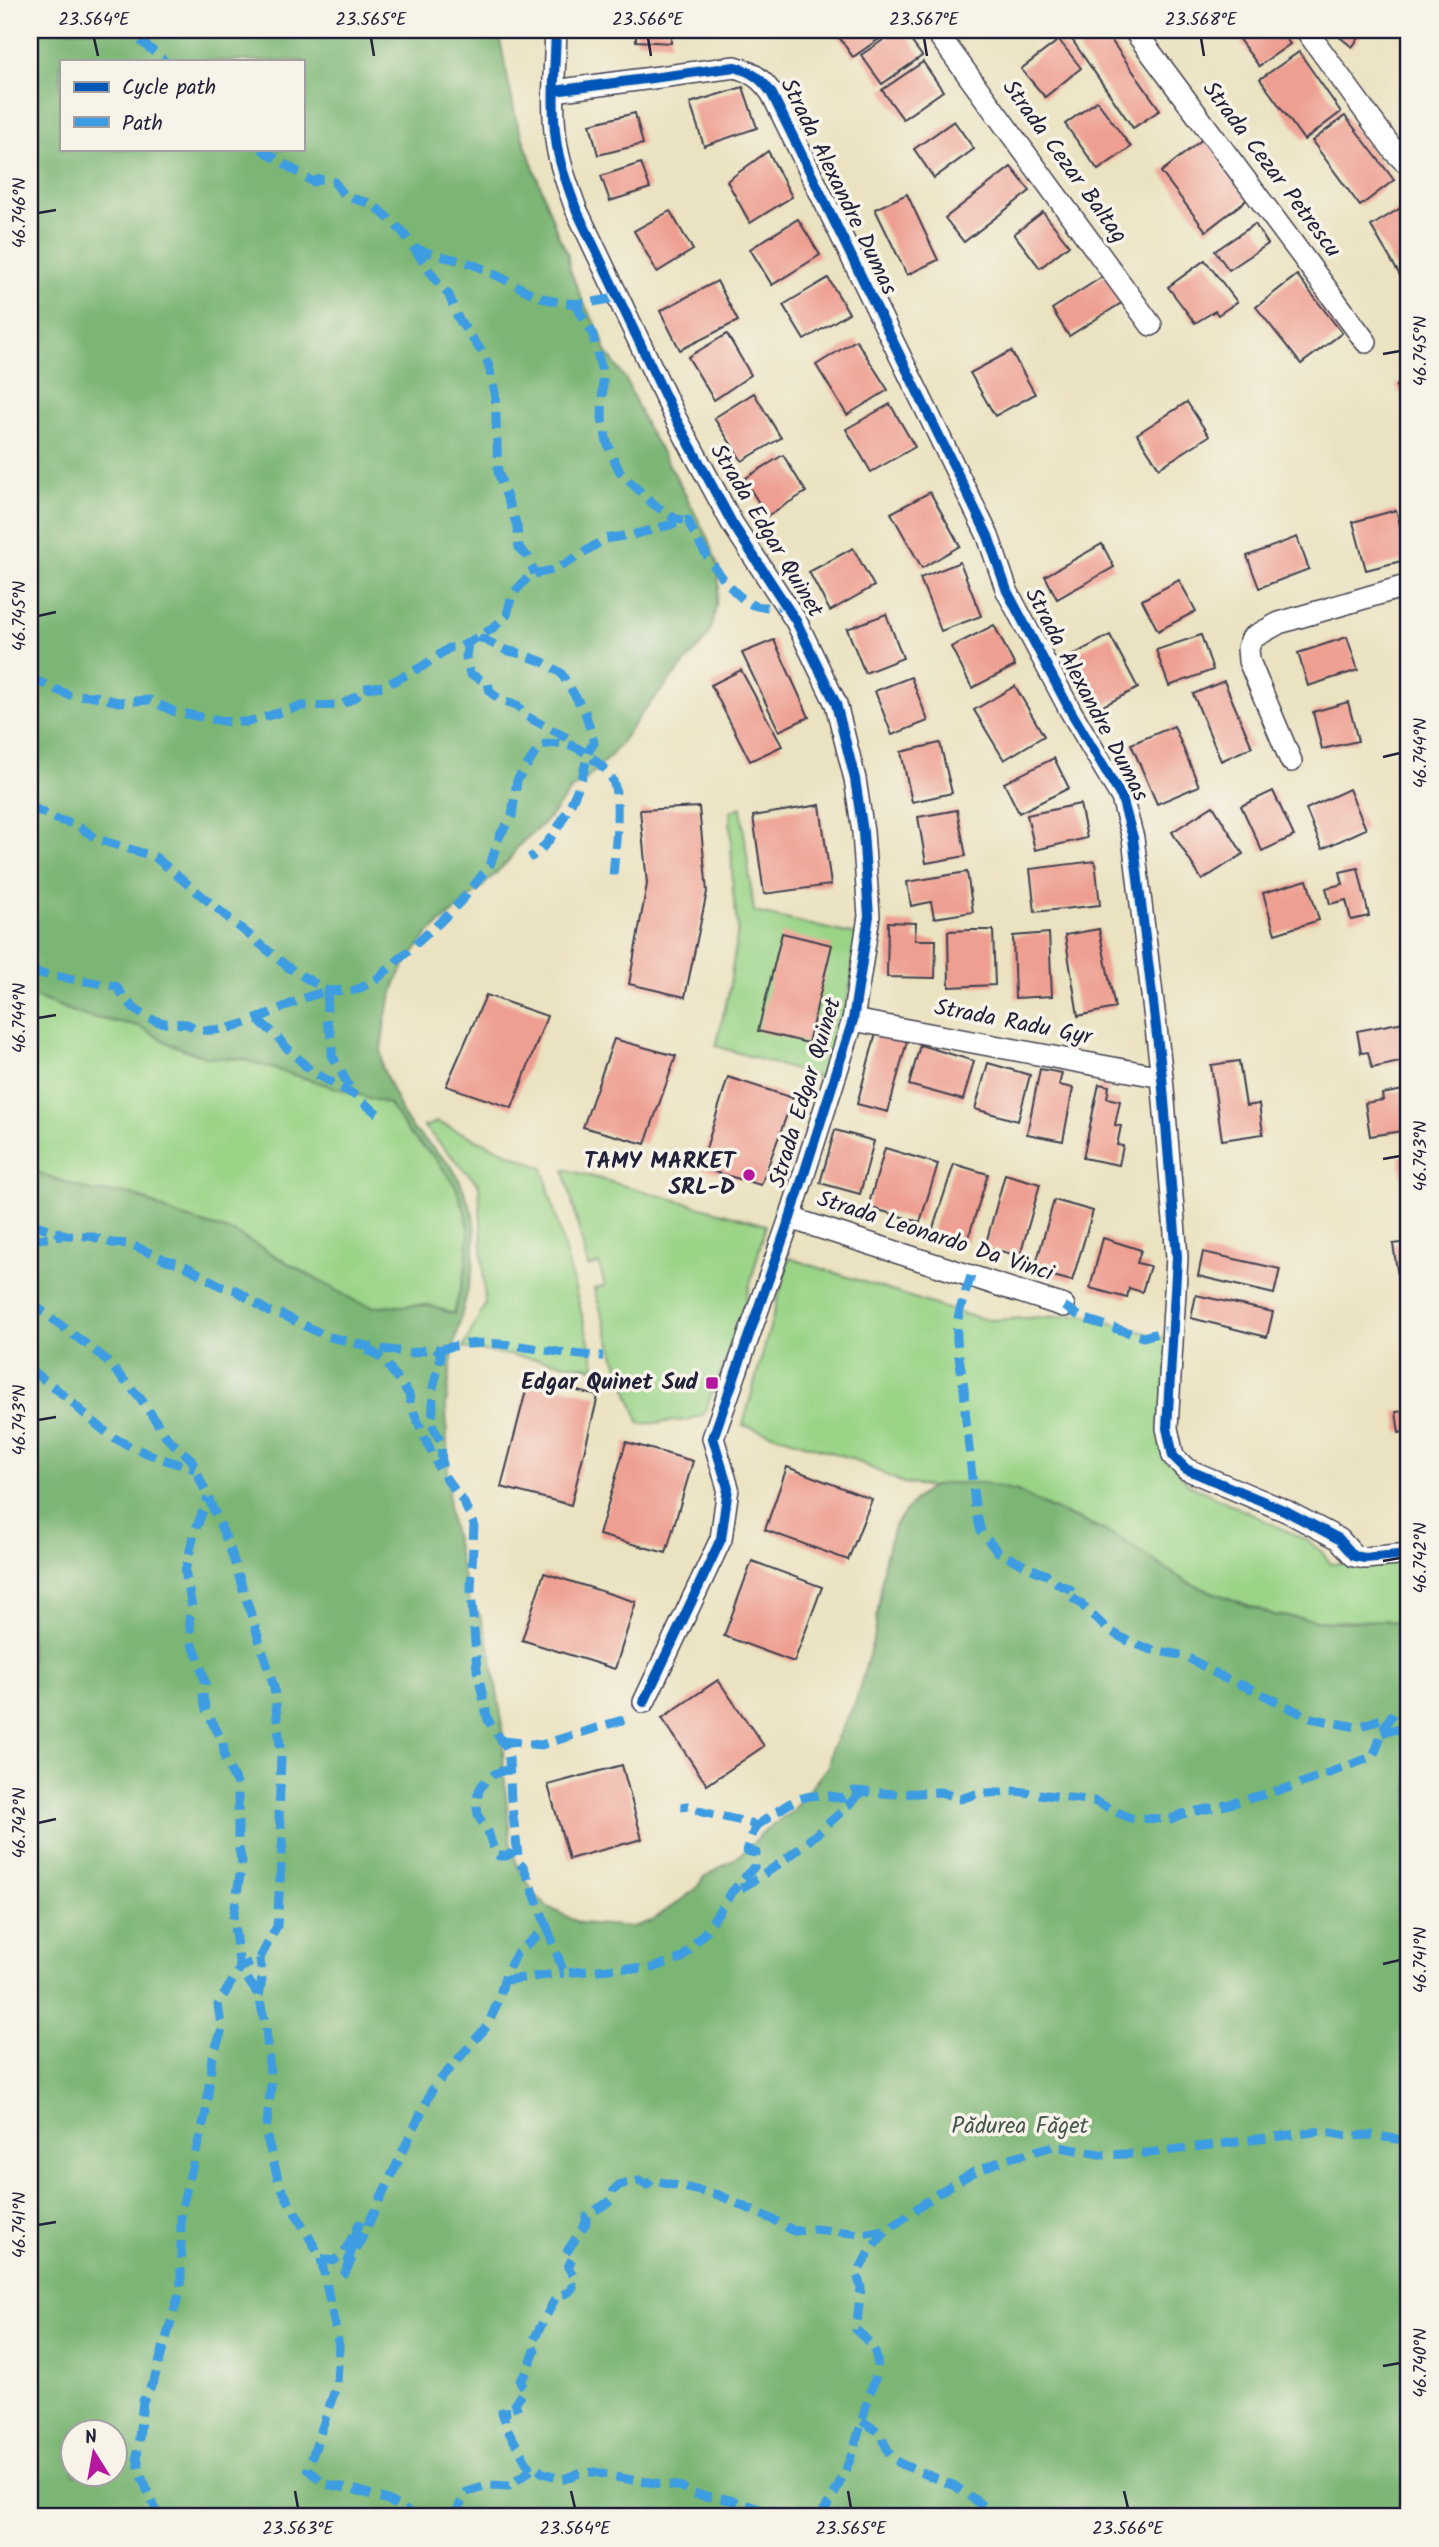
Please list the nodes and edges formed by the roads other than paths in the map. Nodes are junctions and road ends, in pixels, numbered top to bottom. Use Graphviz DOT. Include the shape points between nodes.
graph roads {
  1 [pos="556,30"];
  2 [pos="935,30"];
  3 [pos="1134,30"];
  4 [pos="1306,30"];
  5 [pos="554,91"];
  6 [pos="1409,162"];
  7 [pos="1151,325"];
  8 [pos="1366,342"];
  9 [pos="1409,585"];
  10 [pos="1291,761"];
  11 [pos="853,1020"];
  12 [pos="1162,1077"];
  13 [pos="790,1218"];
  14 [pos="1064,1306"];
  15 [pos="1409,1554"];
  16 [pos="644,1702"];
  1 -- 5 [label="street, Strada Edgar Quinet"];
  2 -- 7 [label="street, Strada Cezar Baltag"];
  3 -- 8 [label="street, Strada Cezar Petrescu"];
  4 -- 6 [label="street" via="1394,151"];
  5 -- 11 [label="street, Strada Edgar Quinet" via="556,142 576,209 677,419 732,523 796,621 836,704 855,779 869,916"];
  5 -- 12 [label="street, Strada Alexandre Dumas" via="735,67 764,82 988,536 1007,591 1122,798 1133,838"];
  9 -- 10 [label="street" via="1279,623 1252,638 1248,661"];
  11 -- 12 [label="street, Strada Radu Gyr"];
  11 -- 13 [label="street, Strada Edgar Quinet"];
  12 -- 15 [label="street, Strada Alexandre Dumas" via="1177,1257 1167,1428 1173,1456 1185,1469 1242,1491 1339,1539 1354,1556"];
  13 -- 14 [label="street, Strada Leonardo Da Vinci"];
  13 -- 16 [label="street, Strada Edgar Quinet" via="713,1438 728,1488 721,1539"];
}
